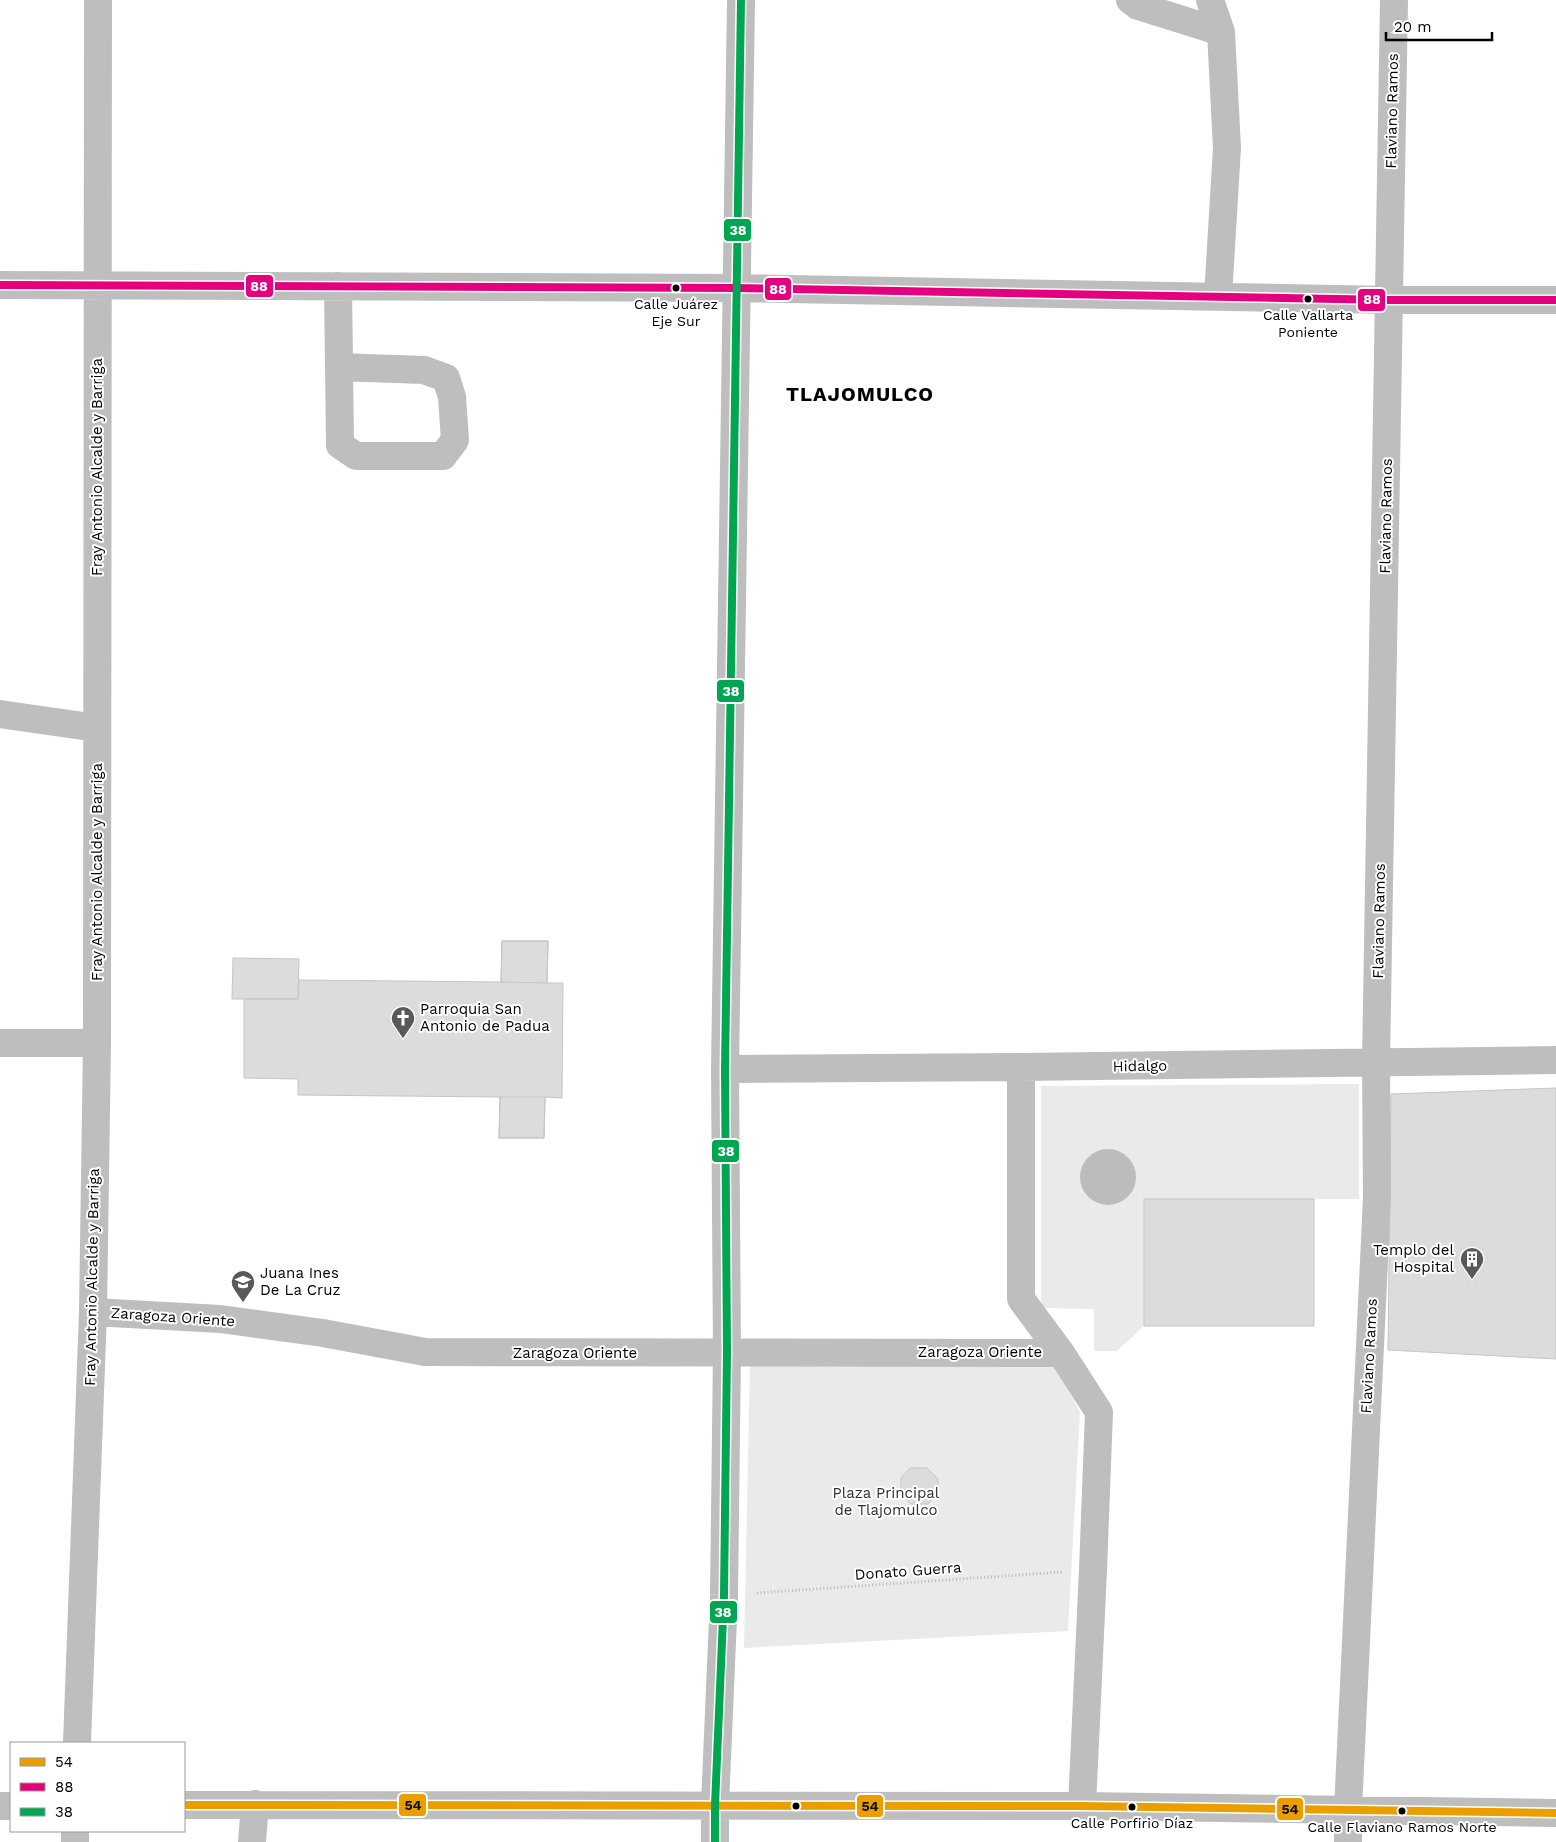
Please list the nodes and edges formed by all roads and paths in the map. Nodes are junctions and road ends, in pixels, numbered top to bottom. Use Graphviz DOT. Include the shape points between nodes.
graph roads {
  1 [pos="98,0"];
  2 [pos="740,0"];
  3 [pos="1130,0"];
  4 [pos="1210,0"];
  5 [pos="1394,0"];
  6 [pos="1222,32"];
  7 [pos="0,285"];
  8 [pos="97,285"];
  9 [pos="338,286"];
  10 [pos="735,288"];
  11 [pos="1218,297"];
  12 [pos="1390,300"];
  13 [pos="1556,300"];
  14 [pos="339,367"];
  15 [pos="0,714"];
  16 [pos="97,728"];
  17 [pos="0,1043"];
  18 [pos="97,1043"];
  19 [pos="1556,1060"];
  20 [pos="1376,1063"];
  21 [pos="1021,1067"];
  22 [pos="725,1069"];
  23 [pos="93,1312"];
  24 [pos="727,1352"];
  25 [pos="1061,1353"];
  26 [pos="1093,1570"];
  27 [pos="724,1595"];
  28 [pos="77,1742"];
  29 [pos="256,1804"];
  30 [pos="185,1805"];
  31 [pos="715,1805"];
  32 [pos="1082,1806"];
  33 [pos="1348,1810"];
  34 [pos="1556,1813"];
  35 [pos="252,1842"];
  36 [pos="715,1842"];
  37 [pos="1348,1842"];
  1 -- 8 [label="street, Fray Antonio Alcalde y Barriga"];
  2 -- 10 [label="street"];
  3 -- 6 [label="street" via="1138,6"];
  4 -- 6 [label="street"];
  5 -- 12 [label="street, Flaviano Ramos"];
  6 -- 11 [label="street" via="1226,148"];
  7 -- 8 [label="street"];
  8 -- 9 [label="street"];
  8 -- 16 [label="street, Fray Antonio Alcalde y Barriga"];
  9 -- 10 [label="street"];
  9 -- 14 [label="street"];
  10 -- 11 [label="street"];
  10 -- 22 [label="street"];
  11 -- 12 [label="street"];
  12 -- 13 [label="street"];
  12 -- 20 [label="street, Flaviano Ramos"];
  14 -- 14 [label="street" via="424,370 446,378 452,397 455,440 443,456 356,456 340,446"];
  15 -- 16 [label="street"];
  16 -- 18 [label="street, Fray Antonio Alcalde y Barriga"];
  17 -- 18 [label="street"];
  18 -- 23 [label="street, Fray Antonio Alcalde y Barriga"];
  19 -- 20 [label="street, Hidalgo"];
  20 -- 21 [label="street, Hidalgo"];
  20 -- 33 [label="street, Flaviano Ramos" via="1377,1198"];
  21 -- 22 [label="street, Hidalgo"];
  21 -- 25 [label="street" via="1021,1299"];
  22 -- 24 [label="street"];
  23 -- 24 [label="street, Zaragoza Oriente" via="220,1319 323,1333 425,1352"];
  23 -- 28 [label="street, Fray Antonio Alcalde y Barriga"];
  24 -- 25 [label="street, Zaragoza Oriente"];
  24 -- 27 [label="street"];
  25 -- 26 [label="street" via="1099,1412"];
  26 -- 27 [label="path, Donato Guerra"];
  26 -- 32 [label="street"];
  27 -- 31 [label="street"];
  29 -- 30 [label="street"];
  29 -- 31 [label="street"];
  29 -- 35 [label="street"];
  31 -- 32 [label="street"];
  31 -- 36 [label="street"];
  32 -- 33 [label="street"];
  33 -- 34 [label="street"];
  33 -- 37 [label="street, Flaviano Ramos"];
}
